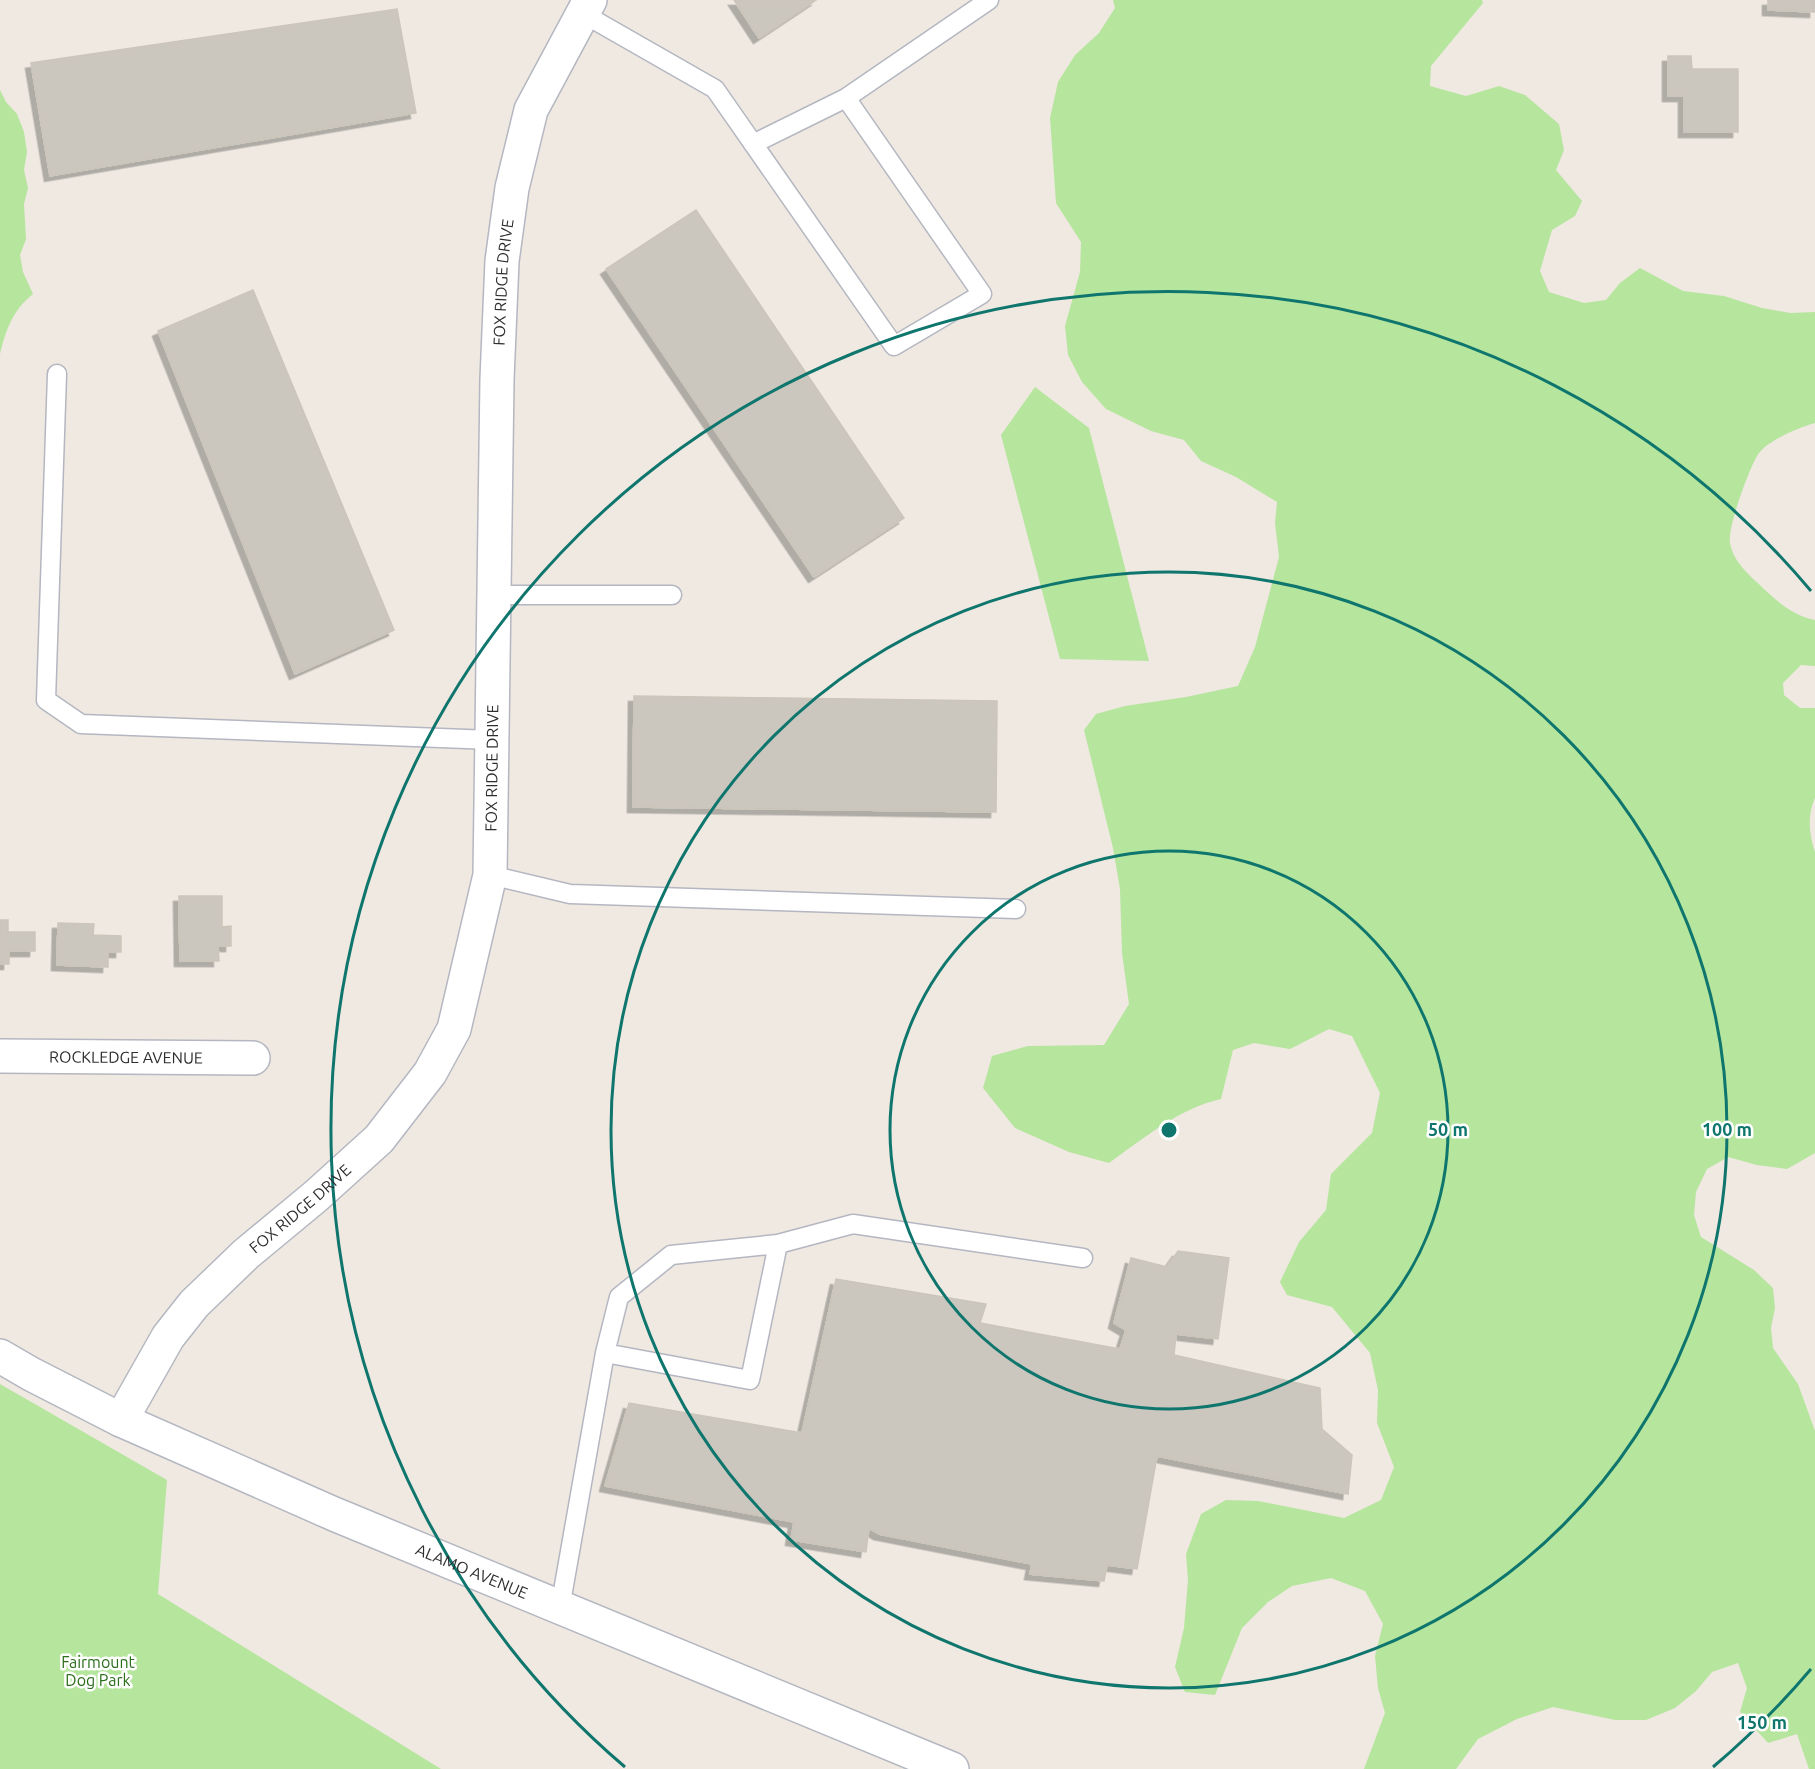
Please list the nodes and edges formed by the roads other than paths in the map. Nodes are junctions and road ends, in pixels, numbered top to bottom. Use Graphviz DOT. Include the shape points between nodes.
graph roads {
  1 [pos="989,0"];
  2 [pos="586,7"];
  3 [pos="846,98"];
  4 [pos="753,144"];
  5 [pos="57,374"];
  6 [pos="494,595"];
  7 [pos="672,595"];
  8 [pos="492,740"];
  9 [pos="490,875"];
  10 [pos="1016,909"];
  11 [pos="0,1056"];
  12 [pos="253,1058"];
  13 [pos="778,1244"];
  14 [pos="1083,1258"];
  15 [pos="605,1353"];
  16 [pos="0,1356"];
  17 [pos="121,1420"];
  18 [pos="560,1608"];
  19 [pos="952,1769"];
  1 -- 3 [label="lane"];
  2 -- 4 [label="lane" via="715,89"];
  2 -- 6 [label="street, FOX RIDGE DRIVE" via="531,110 512,188 502,261"];
  3 -- 4 [label="lane"];
  3 -- 4 [label="lane" via="982,294 894,346"];
  5 -- 8 [label="lane" via="46,700 81,724"];
  6 -- 7 [label="lane"];
  6 -- 8 [label="street, FOX RIDGE DRIVE"];
  8 -- 9 [label="street, FOX RIDGE DRIVE"];
  9 -- 10 [label="lane" via="570,894"];
  9 -- 17 [label="street, FOX RIDGE DRIVE" via="454,1029 430,1073 379,1139 194,1304 168,1336"];
  11 -- 12 [label="street, ROCKLEDGE AVENUE"];
  13 -- 14 [label="lane" via="853,1224"];
  13 -- 15 [label="lane" via="671,1255 619,1297"];
  13 -- 15 [label="lane" via="750,1380"];
  15 -- 18 [label="lane"];
  16 -- 17 [label="street, ALAMO AVENUE"];
  17 -- 18 [label="street, ALAMO AVENUE"];
  18 -- 19 [label="street, ALAMO AVENUE"];
}
